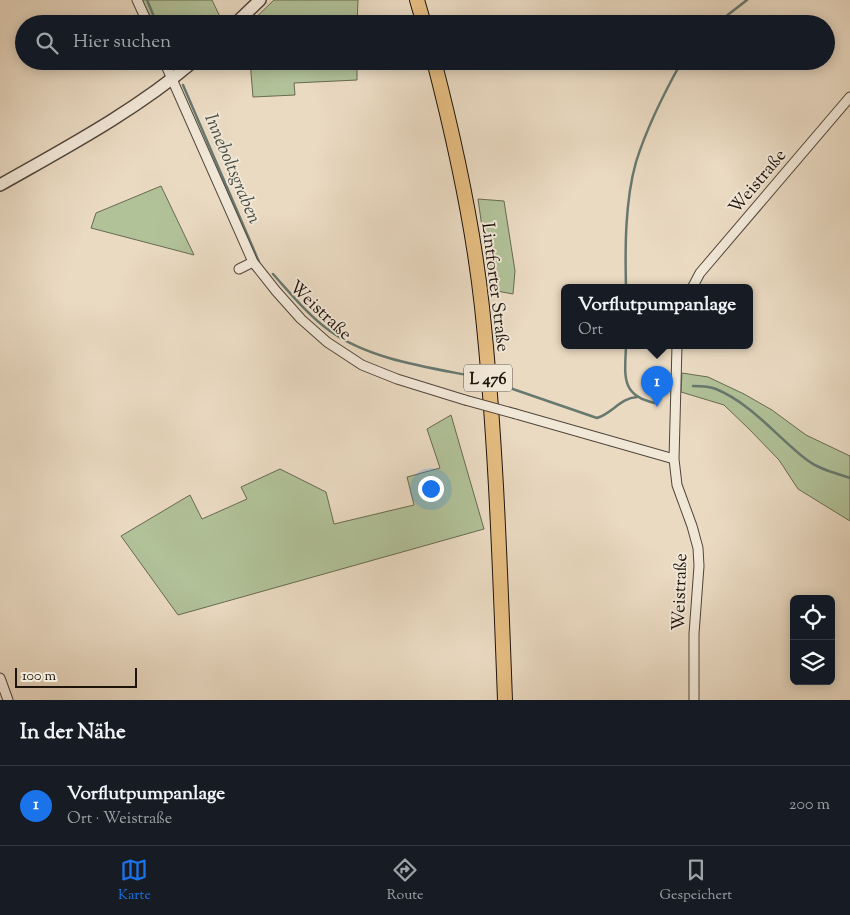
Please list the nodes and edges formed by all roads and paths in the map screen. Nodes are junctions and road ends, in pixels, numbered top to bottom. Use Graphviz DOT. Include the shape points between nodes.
graph roads {
  1 [pos="138,0"];
  2 [pos="260,0"];
  3 [pos="417,0"];
  4 [pos="144,15"];
  5 [pos="244,15"];
  6 [pos="421,15"];
  7 [pos="168,70"];
  8 [pos="184,70"];
  9 [pos="436,70"];
  10 [pos="172,80"];
  11 [pos="850,97"];
  12 [pos="0,185"];
  13 [pos="252,262"];
  14 [pos="239,269"];
  15 [pos="694,284"];
  16 [pos="677,349"];
  17 [pos="674,459"];
  18 [pos="0,678"];
  19 [pos="8,700"];
  20 [pos="505,700"];
  21 [pos="694,700"];
  1 -- 4 [label="street"];
  2 -- 5 [label="street"];
  3 -- 6 [label="main road"];
  7 -- 10 [label="street, Weistraße"];
  8 -- 10 [label="street"];
  9 -- 20 [label="main road, Lintforter Straße / L 476" via="464,191 482,305 492,417"];
  10 -- 12 [label="street" via="87,136"];
  10 -- 13 [label="street, Weistraße"];
  11 -- 15 [label="street, Weistraße" via="700,273"];
  13 -- 14 [label="street"];
  13 -- 17 [label="street, Weistraße, bridge" via="301,319 326,342 379,373"];
  16 -- 17 [label="street, Weistraße"];
  17 -- 21 [label="street, Weistraße" via="677,485 698,548"];
  18 -- 19 [label="street"];
}
